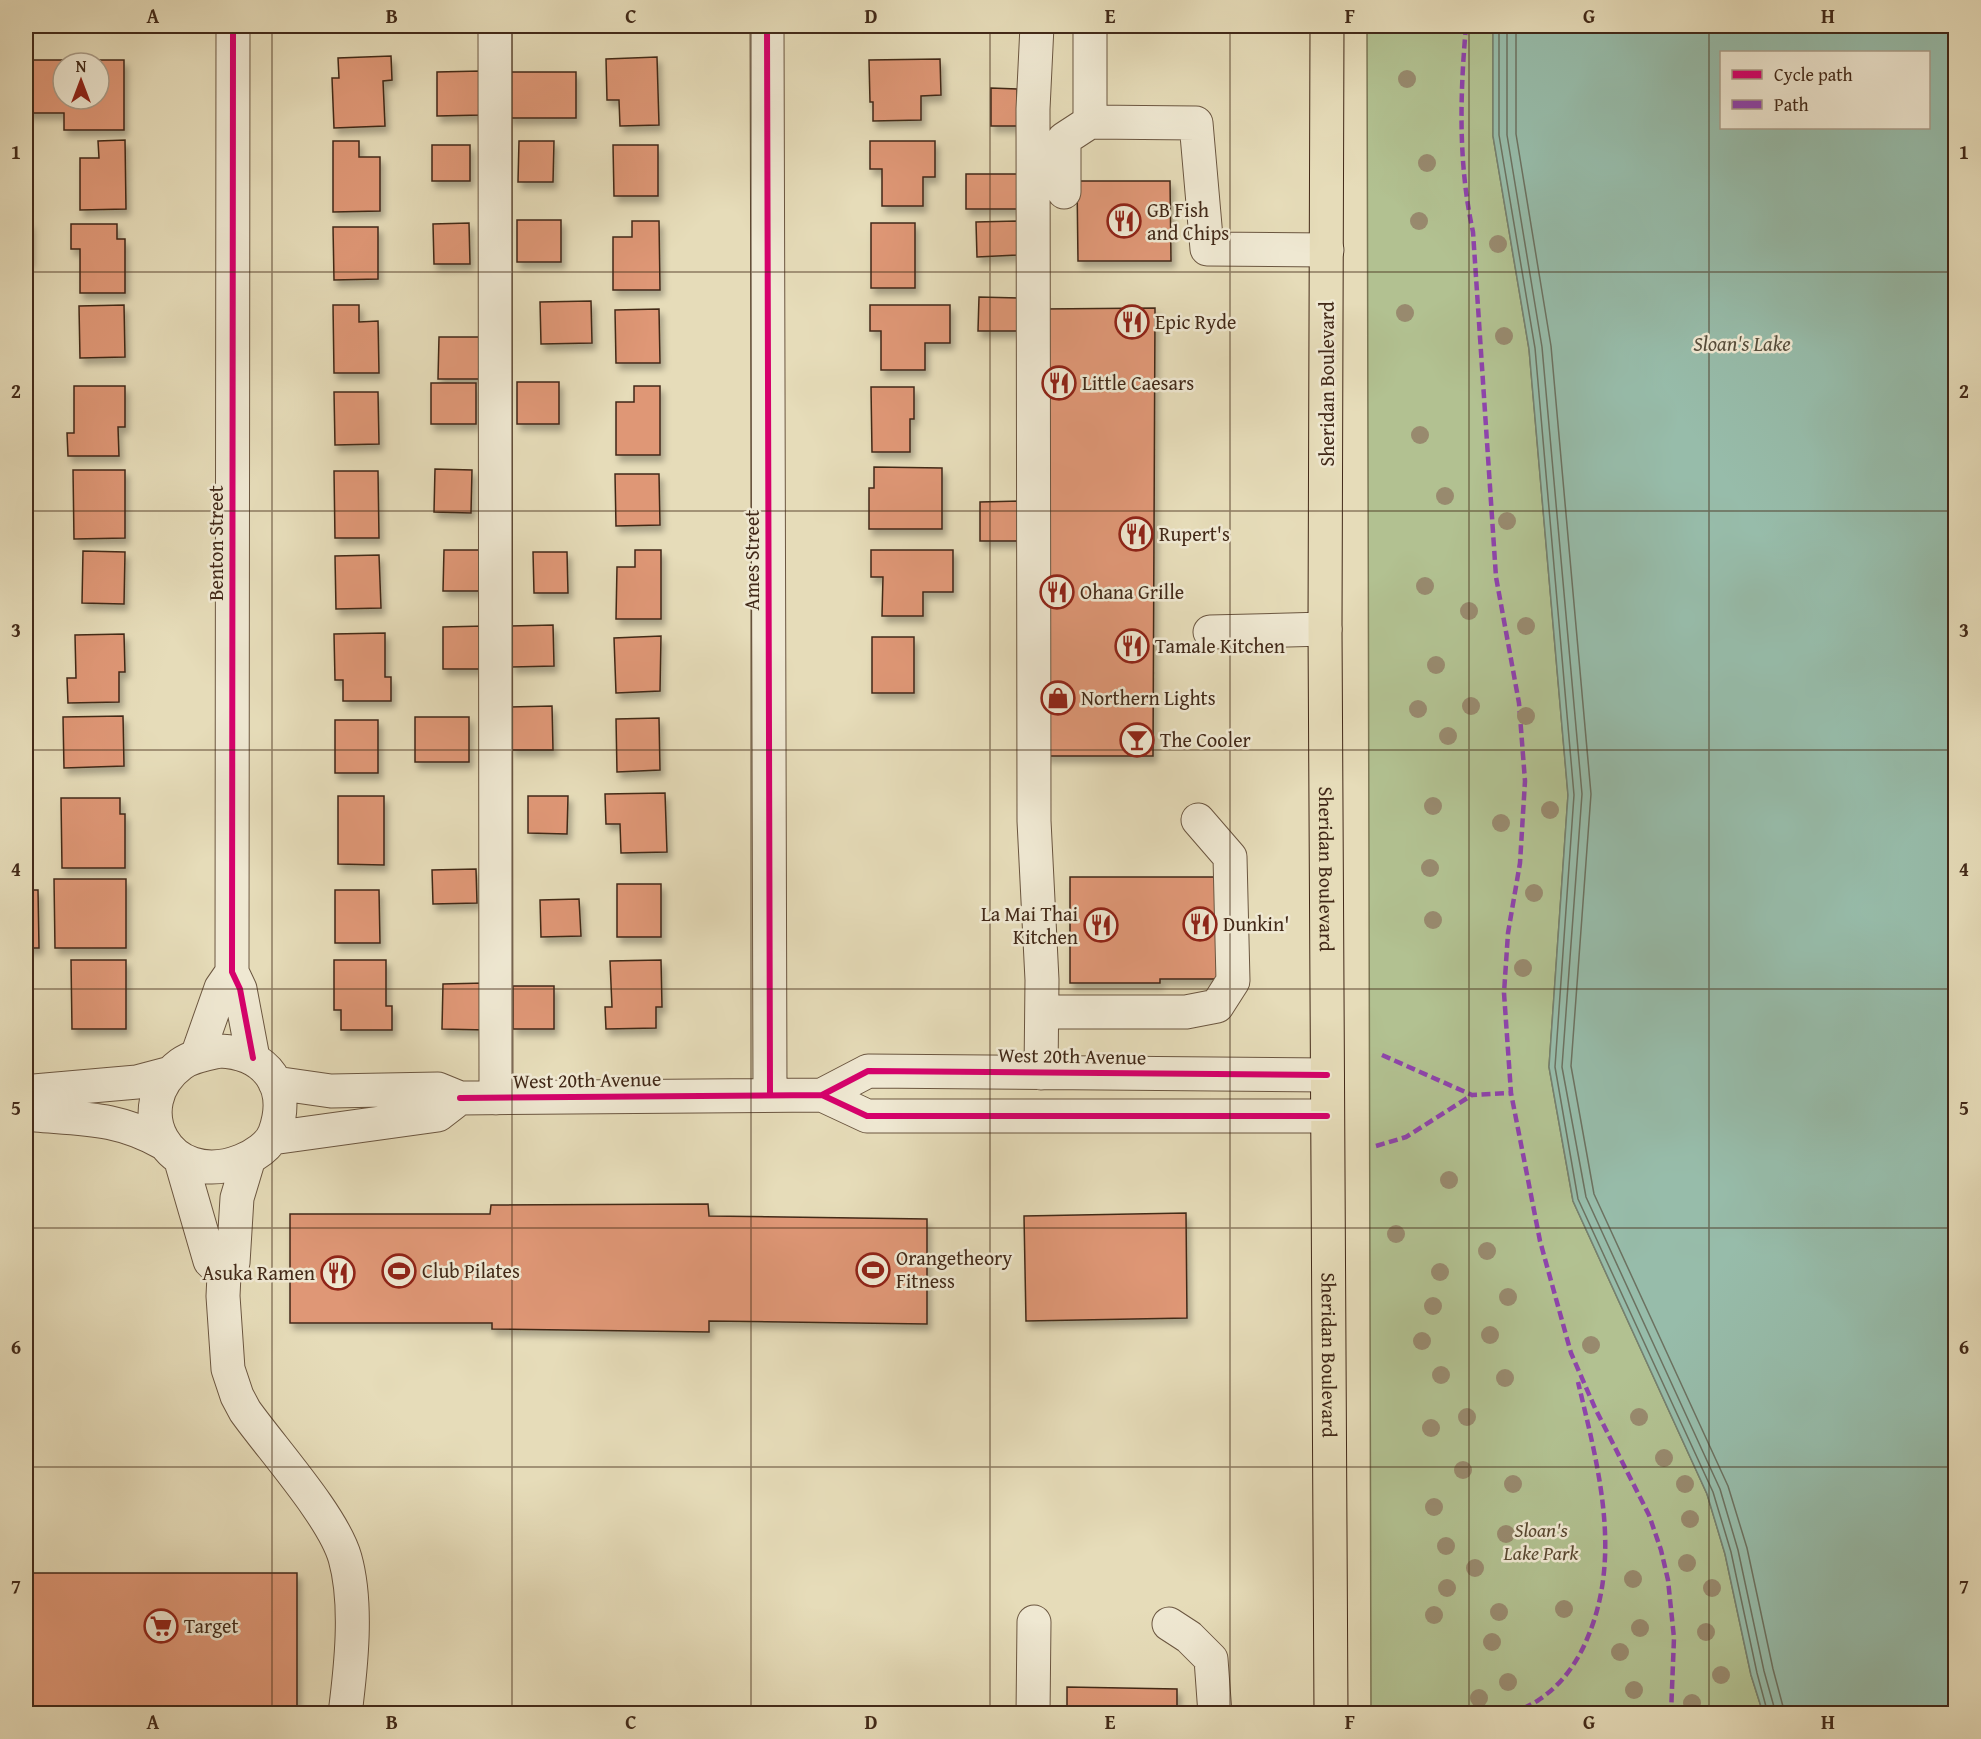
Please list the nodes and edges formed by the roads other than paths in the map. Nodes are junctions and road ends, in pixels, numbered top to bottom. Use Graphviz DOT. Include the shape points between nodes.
graph roads {
  1 [pos="232,26"];
  2 [pos="495,26"];
  3 [pos="767,26"];
  4 [pos="1037,26"];
  5 [pos="1090,26"];
  6 [pos="1327,26"];
  7 [pos="1090,122"];
  8 [pos="1064,192"];
  9 [pos="1327,250"];
  10 [pos="1325,629"];
  11 [pos="1210,632"];
  12 [pos="1198,820"];
  13 [pos="232,972"];
  14 [pos="1042,1012"];
  15 [pos="253,1058"];
  16 [pos="184,1064"];
  17 [pos="1041,1072"];
  18 [pos="1327,1075"];
  19 [pos="275,1083"];
  20 [pos="26,1095"];
  21 [pos="770,1095"];
  22 [pos="822,1095"];
  23 [pos="460,1098"];
  24 [pos="496,1098"];
  25 [pos="26,1110"];
  26 [pos="1327,1116"];
  27 [pos="261,1148"];
  28 [pos="172,1152"];
  29 [pos="224,1275"];
  30 [pos="1034,1622"];
  31 [pos="1169,1624"];
  32 [pos="345,1713"];
  33 [pos="1033,1713"];
  34 [pos="1215,1713"];
  35 [pos="1331,1713"];
  1 -- 13 [label="street, Benton Street"];
  2 -- 24 [label="street"];
  3 -- 21 [label="street, Ames Street"];
  4 -- 14 [label="street" via="1033,109 1034,821"];
  5 -- 7 [label="street"];
  6 -- 9 [label="main road, Sheridan Boulevard"];
  7 -- 8 [label="street" via="1064,139"];
  7 -- 9 [label="street" via="1196,123 1207,249"];
  9 -- 10 [label="main road, Sheridan Boulevard"];
  10 -- 11 [label="street"];
  10 -- 18 [label="main road, Sheridan Boulevard"];
  12 -- 14 [label="street" via="1230,857 1233,981 1216,1006 1186,1012"];
  13 -- 15 [label="street, Benton Street" via="240,989"];
  13 -- 16 [label="street" via="220,988"];
  14 -- 17 [label="street"];
  15 -- 16 [label="street" via="220,1051"];
  15 -- 19 [label="street" via="267,1069"];
  16 -- 20 [label="street" via="137,1082 34,1090"];
  16 -- 28 [label="street" via="161,1088 156,1105 158,1129"];
  17 -- 18 [label="street, West 20th Avenue"];
  17 -- 22 [label="street, West 20th Avenue" via="868,1071"];
  18 -- 26 [label="main road, Sheridan Boulevard"];
  19 -- 23 [label="street, West 20th Avenue" via="331,1091 438,1089"];
  19 -- 27 [label="street" via="280,1118"];
  21 -- 22 [label="street, West 20th Avenue"];
  21 -- 24 [label="street, West 20th Avenue"];
  22 -- 26 [label="street, West 20th Avenue" via="867,1116"];
  23 -- 24 [label="street, West 20th Avenue"];
  23 -- 27 [label="street" via="438,1115"];
  25 -- 28 [label="street" via="36,1115 107,1120 139,1129"];
  26 -- 35 [label="main road, Sheridan Boulevard"];
  27 -- 28 [label="street" via="214,1168 197,1167"];
  27 -- 29 [label="street" via="237,1198 233,1263"];
  28 -- 29 [label="street" via="210,1261"];
  29 -- 32 [label="street" via="228,1369 237,1396 324,1519 345,1557 350,1582 351,1661"];
  30 -- 33 [label="street"];
  31 -- 34 [label="street" via="1211,1659"];
}
